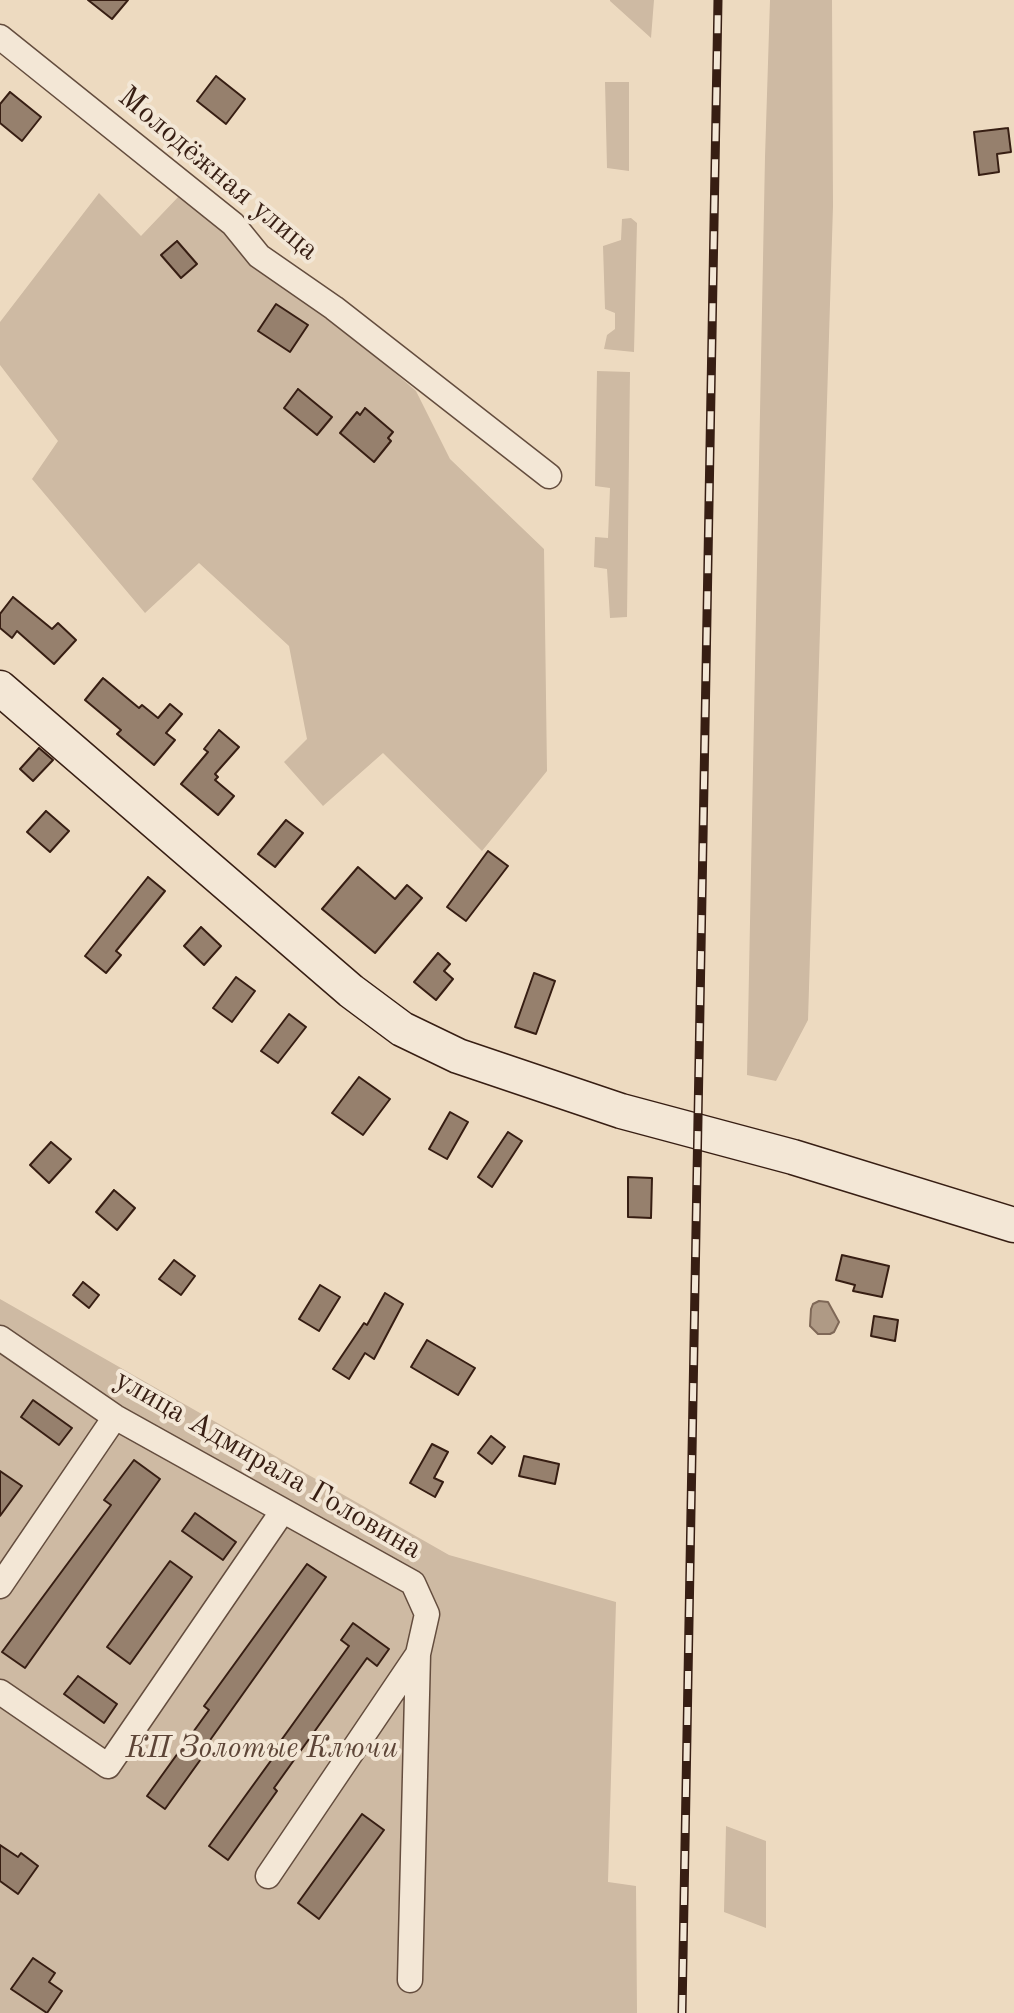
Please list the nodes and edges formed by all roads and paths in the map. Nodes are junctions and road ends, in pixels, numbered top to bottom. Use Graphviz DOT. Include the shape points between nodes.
graph roads {
  1 [pos="0,37"];
  2 [pos="549,476"];
  3 [pos="0,688"];
  4 [pos="1014,1225"];
  5 [pos="0,1338"];
  6 [pos="115,1417"];
  7 [pos="282,1512"];
  8 [pos="0,1586"];
  9 [pos="418,1654"];
  10 [pos="0,1692"];
  11 [pos="268,1876"];
  12 [pos="410,1980"];
  1 -- 2 [label="street, Молодёжная улица" via="233,224 259,256"];
  3 -- 4 [label="street" via="351,991 402,1029 458,1056 621,1111"];
  5 -- 6 [label="street, улица Адмирала Головина"];
  6 -- 7 [label="street, улица Адмирала Головина"];
  6 -- 8 [label="street"];
  7 -- 9 [label="street, улица Адмирала Головина" via="413,1583 427,1614"];
  7 -- 10 [label="street" via="108,1766"];
  9 -- 11 [label="street"];
  9 -- 12 [label="street, улица Адмирала Головина"];
}
